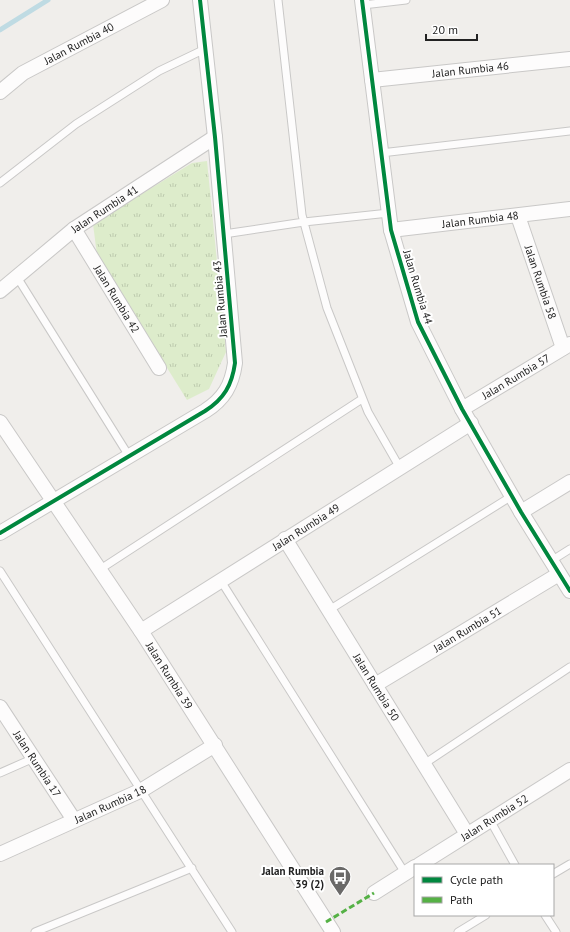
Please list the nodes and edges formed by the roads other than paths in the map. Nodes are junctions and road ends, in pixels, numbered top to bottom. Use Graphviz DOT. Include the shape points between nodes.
graph roads {
  1 [pos="162,0"];
  2 [pos="200,0"];
  3 [pos="278,0"];
  4 [pos="406,0"];
  5 [pos="362,3"];
  6 [pos="205,48"];
  7 [pos="570,59"];
  8 [pos="372,80"];
  9 [pos="0,92"];
  10 [pos="570,131"];
  11 [pos="215,137"];
  12 [pos="381,153"];
  13 [pos="0,183"];
  14 [pos="570,209"];
  15 [pos="389,213"];
  16 [pos="518,216"];
  17 [pos="304,222"];
  18 [pos="74,228"];
  19 [pos="391,230"];
  20 [pos="224,234"];
  21 [pos="17,277"];
  22 [pos="0,291"];
  23 [pos="566,346"];
  24 [pos="159,368"];
  25 [pos="362,399"];
  26 [pos="462,409"];
  27 [pos="0,422"];
  28 [pos="471,423"];
  29 [pos="129,456"];
  30 [pos="400,468"];
  31 [pos="570,482"];
  32 [pos="512,496"];
  33 [pos="54,500"];
  34 [pos="521,512"];
  35 [pos="0,533"];
  36 [pos="285,540"];
  37 [pos="570,549"];
  38 [pos="551,561"];
  39 [pos="99,570"];
  40 [pos="0,571"];
  41 [pos="559,574"];
  42 [pos="221,580"];
  43 [pos="570,591"];
  44 [pos="329,610"];
  45 [pos="141,631"];
  46 [pos="570,667"];
  47 [pos="375,685"];
  48 [pos="0,707"];
  49 [pos="215,745"];
  50 [pos="34,758"];
  51 [pos="424,764"];
  52 [pos="570,770"];
  53 [pos="0,773"];
  54 [pos="142,790"];
  55 [pos="74,820"];
  56 [pos="490,820"];
  57 [pos="467,834"];
  58 [pos="0,854"];
  59 [pos="420,864"];
  60 [pos="514,864"];
  61 [pos="570,864"];
  62 [pos="192,868"];
  63 [pos="410,870"];
  64 [pos="554,873"];
  65 [pos="374,893"];
  66 [pos="484,916"];
  67 [pos="546,916"];
  68 [pos="35,932"];
  69 [pos="232,932"];
  70 [pos="333,932"];
  71 [pos="458,932"];
  72 [pos="556,932"];
  1 -- 9 [label="street, Jalan Rumbia 40" via="23,73"];
  2 -- 6 [label="street, Jalan Rumbia 43"];
  3 -- 17 [label="lane"];
  4 -- 5 [label="lane"];
  5 -- 8 [label="street, Jalan Rumbia 44"];
  6 -- 11 [label="street, Jalan Rumbia 43"];
  6 -- 13 [label="lane" via="159,71 76,124"];
  7 -- 8 [label="street, Jalan Rumbia 46"];
  8 -- 12 [label="street, Jalan Rumbia 44"];
  10 -- 12 [label="lane"];
  11 -- 18 [label="street, Jalan Rumbia 41"];
  11 -- 20 [label="street, Jalan Rumbia 43"];
  12 -- 15 [label="street, Jalan Rumbia 44"];
  14 -- 16 [label="street, Jalan Rumbia 48"];
  15 -- 17 [label="lane"];
  15 -- 19 [label="street, Jalan Rumbia 44"];
  16 -- 19 [label="street, Jalan Rumbia 48"];
  16 -- 23 [label="street, Jalan Rumbia 58"];
  17 -- 20 [label="lane"];
  17 -- 25 [label="lane" via="327,308"];
  18 -- 21 [label="street, Jalan Rumbia 41"];
  18 -- 24 [label="street, Jalan Rumbia 42"];
  19 -- 26 [label="street, Jalan Rumbia 44" via="421,330"];
  20 -- 29 [label="street, Jalan Rumbia 43" via="235,362 229,387 216,404"];
  21 -- 22 [label="street, Jalan Rumbia 41"];
  21 -- 29 [label="lane"];
  23 -- 26 [label="street, Jalan Rumbia 57"];
  25 -- 30 [label="lane"];
  25 -- 39 [label="lane"];
  26 -- 28 [label="street, Jalan Rumbia 44"];
  27 -- 33 [label="street, Jalan Rumbia 39"];
  28 -- 30 [label="street, Jalan Rumbia 49"];
  28 -- 32 [label="street, Jalan Rumbia 44"];
  29 -- 33 [label="street, Jalan Rumbia 43"];
  30 -- 36 [label="street, Jalan Rumbia 49"];
  31 -- 34 [label="street"];
  32 -- 34 [label="street, Jalan Rumbia 44"];
  32 -- 44 [label="lane"];
  33 -- 35 [label="street, Jalan Rumbia 43"];
  33 -- 39 [label="street, Jalan Rumbia 39"];
  34 -- 38 [label="street, Jalan Rumbia 44"];
  36 -- 42 [label="street, Jalan Rumbia 49"];
  36 -- 44 [label="street, Jalan Rumbia 50"];
  37 -- 38 [label="lane"];
  38 -- 41 [label="street, Jalan Rumbia 44"];
  39 -- 45 [label="street, Jalan Rumbia 39"];
  40 -- 54 [label="lane"];
  41 -- 43 [label="street, Jalan Rumbia 44"];
  41 -- 47 [label="street, Jalan Rumbia 51"];
  42 -- 45 [label="street, Jalan Rumbia 49"];
  42 -- 63 [label="lane"];
  44 -- 47 [label="street, Jalan Rumbia 50"];
  45 -- 49 [label="street, Jalan Rumbia 39"];
  46 -- 51 [label="lane"];
  47 -- 51 [label="street, Jalan Rumbia 50"];
  48 -- 50 [label="street, Jalan Rumbia 17"];
  49 -- 54 [label="street, Jalan Rumbia 18"];
  49 -- 70 [label="street, Jalan Rumbia 39"];
  50 -- 53 [label="lane"];
  50 -- 55 [label="street, Jalan Rumbia 17"];
  51 -- 57 [label="street, Jalan Rumbia 50"];
  52 -- 56 [label="street, Jalan Rumbia 52"];
  54 -- 55 [label="street, Jalan Rumbia 18"];
  54 -- 62 [label="lane"];
  55 -- 58 [label="street, Jalan Rumbia 18"];
  56 -- 57 [label="street, Jalan Rumbia 52"];
  56 -- 60 [label="lane"];
  57 -- 59 [label="street, Jalan Rumbia 52"];
  61 -- 64 [label="lane"];
  62 -- 68 [label="lane"];
  62 -- 69 [label="lane"];
  63 -- 65 [label="street"];
  66 -- 71 [label="lane"];
  67 -- 72 [label="lane"];
}
